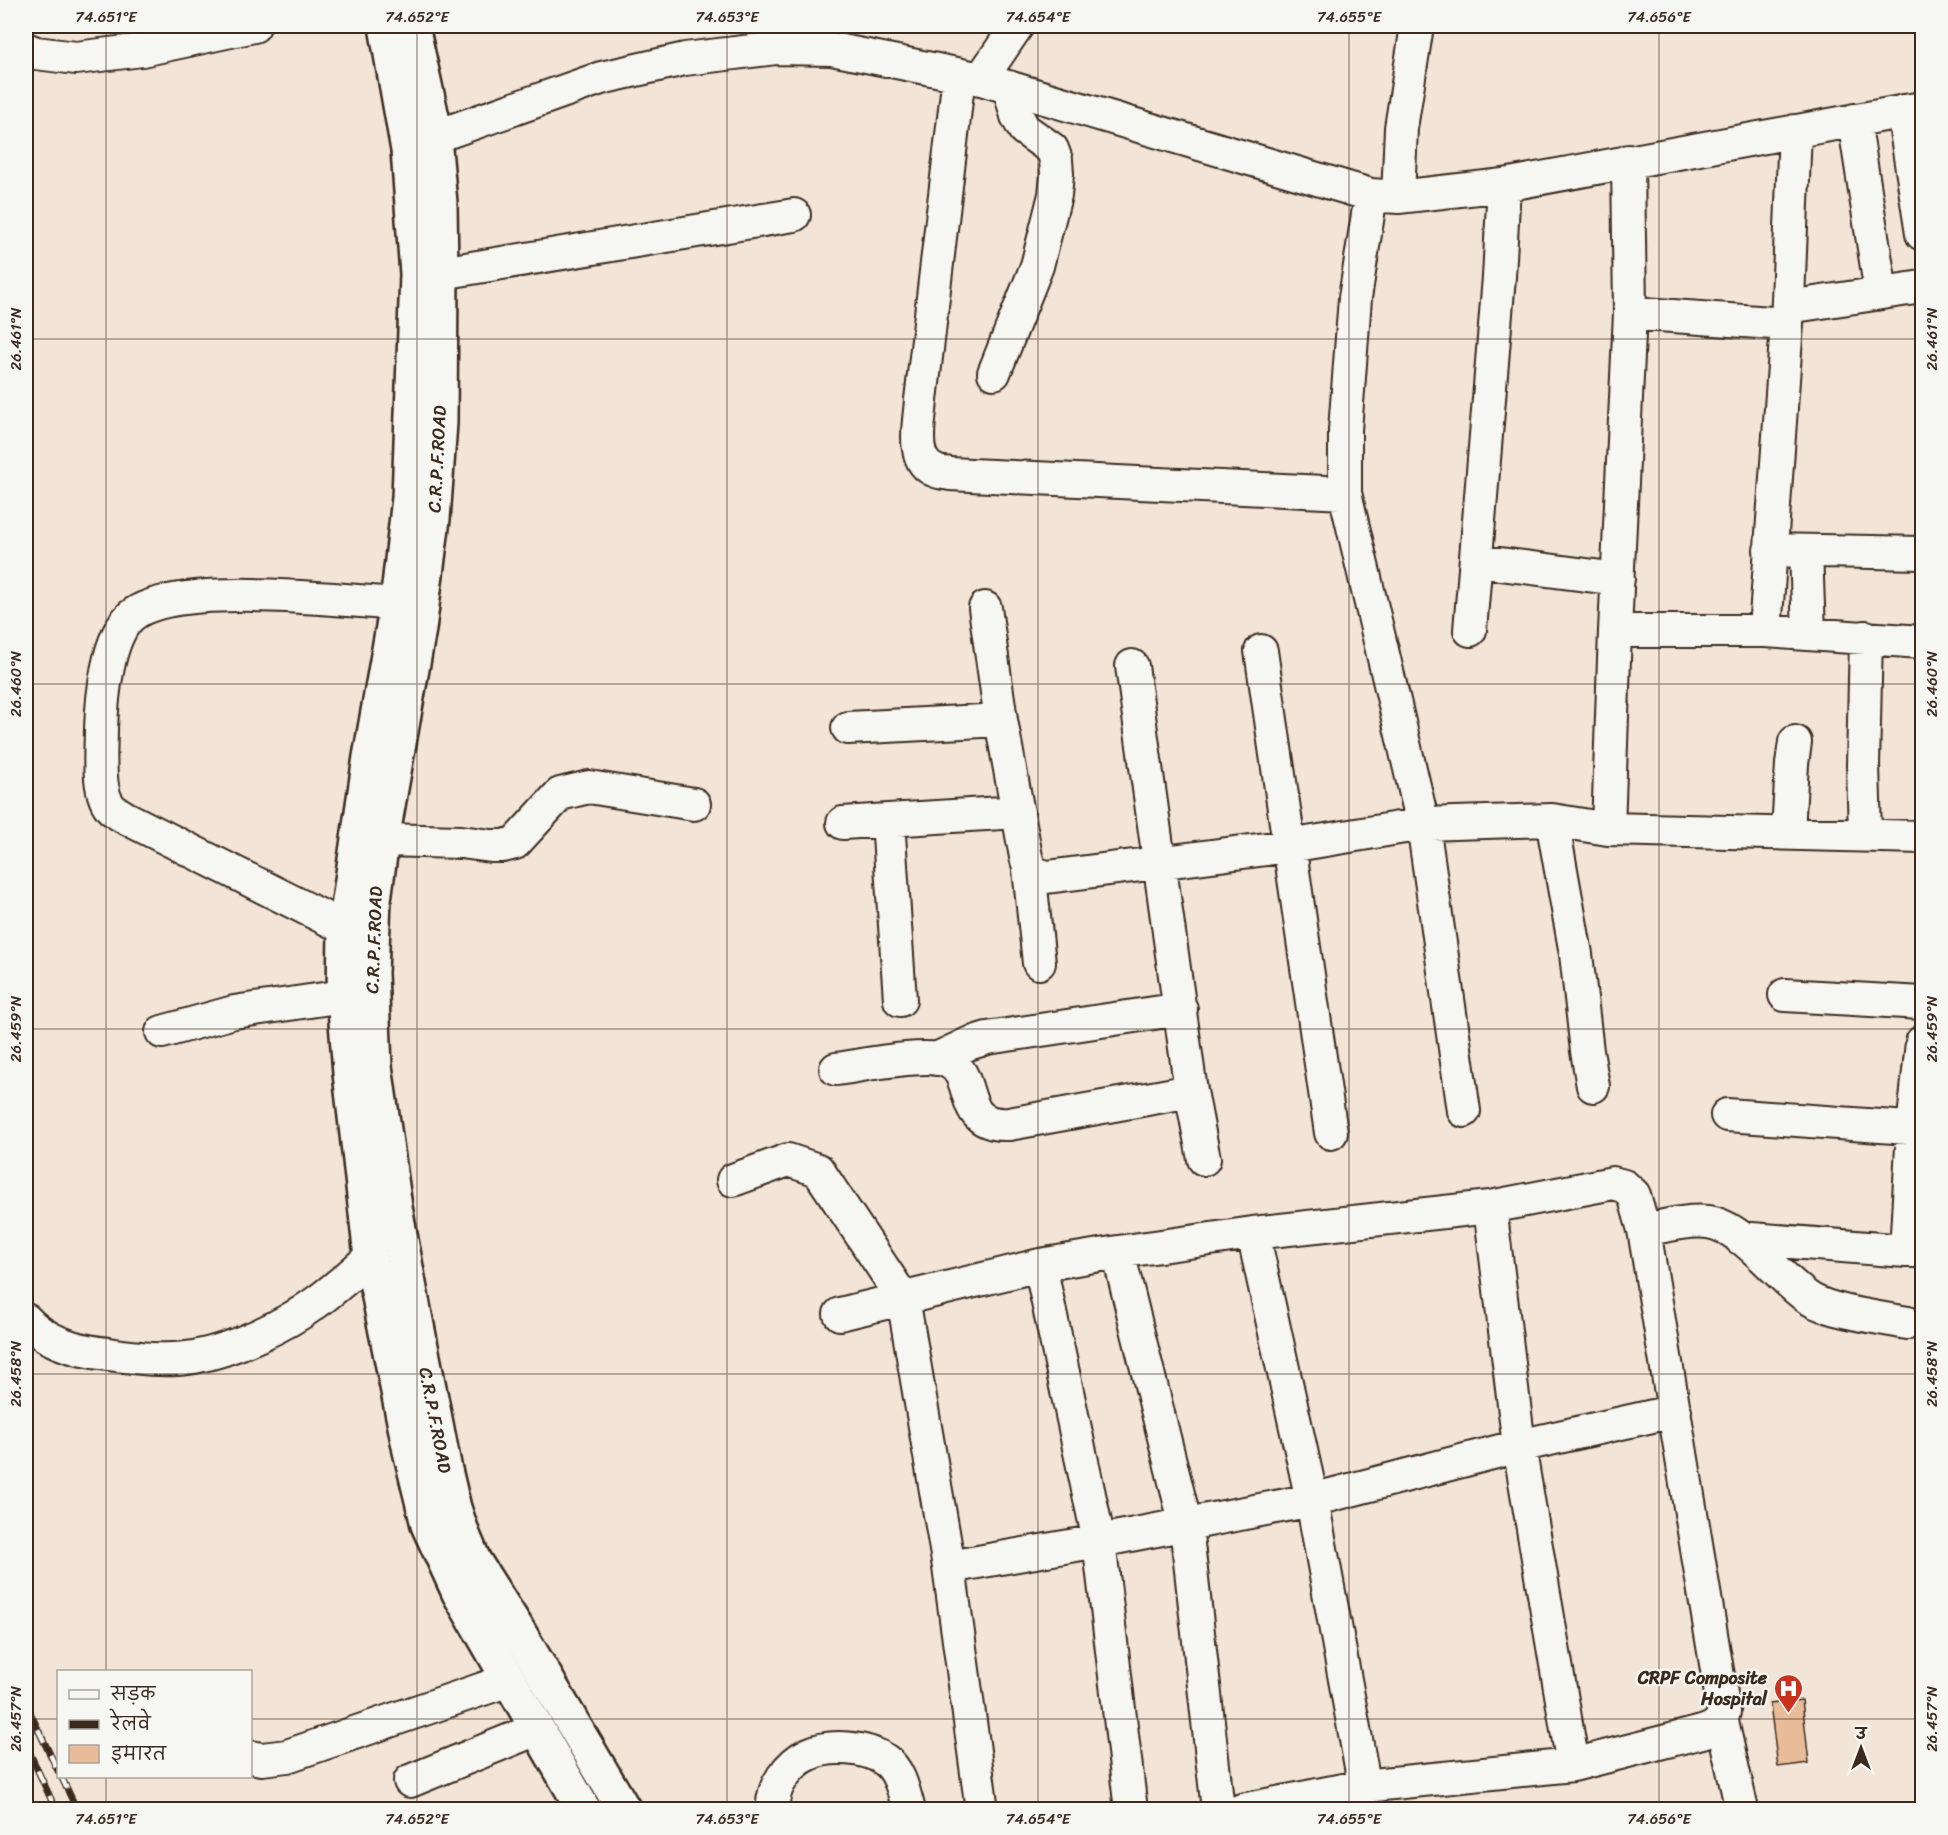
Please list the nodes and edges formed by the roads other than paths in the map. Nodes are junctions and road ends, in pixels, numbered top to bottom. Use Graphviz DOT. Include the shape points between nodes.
graph roads {
  1 [pos="255,26"];
  2 [pos="386,26"];
  3 [pos="412,26"];
  4 [pos="1017,26"];
  5 [pos="1417,26"];
  6 [pos="29,55"];
  7 [pos="983,81"];
  8 [pos="1913,110"];
  9 [pos="1854,120"];
  10 [pos="1795,130"];
  11 [pos="434,137"];
  12 [pos="1628,161"];
  13 [pos="1504,185"];
  14 [pos="1384,196"];
  15 [pos="794,215"];
  16 [pos="1923,234"];
  17 [pos="441,273"];
  18 [pos="1923,287"];
  19 [pos="1881,293"];
  20 [pos="1630,313"];
  21 [pos="1788,315"];
  22 [pos="994,373"];
  23 [pos="1345,493"];
  24 [pos="1770,550"];
  25 [pos="1806,550"];
  26 [pos="1923,553"];
  27 [pos="1476,561"];
  28 [pos="1618,579"];
  29 [pos="397,604"];
  30 [pos="985,608"];
  31 [pos="1470,630"];
  32 [pos="1615,631"];
  33 [pos="1765,631"];
  34 [pos="1809,633"];
  35 [pos="1866,638"];
  36 [pos="1923,642"];
  37 [pos="1261,651"];
  38 [pos="1132,666"];
  39 [pos="1001,720"];
  40 [pos="848,728"];
  41 [pos="1795,742"];
  42 [pos="694,804"];
  43 [pos="1017,812"];
  44 [pos="888,820"];
  45 [pos="1552,820"];
  46 [pos="843,823"];
  47 [pos="1423,824"];
  48 [pos="1608,829"];
  49 [pos="1788,832"];
  50 [pos="1865,834"];
  51 [pos="1923,837"];
  52 [pos="382,840"];
  53 [pos="1289,846"];
  54 [pos="1160,864"];
  55 [pos="1029,869"];
  56 [pos="345,928"];
  57 [pos="1039,963"];
  58 [pos="1785,995"];
  59 [pos="344,996"];
  60 [pos="900,1000"];
  61 [pos="1923,1003"];
  62 [pos="1181,1010"];
  63 [pos="162,1032"];
  64 [pos="1923,1042"];
  65 [pos="936,1059"];
  66 [pos="836,1069"];
  67 [pos="1593,1086"];
  68 [pos="1191,1091"];
  69 [pos="1464,1111"];
  70 [pos="1727,1115"];
  71 [pos="1918,1129"];
  72 [pos="1331,1133"];
  73 [pos="1204,1159"];
  74 [pos="733,1180"];
  75 [pos="1490,1207"];
  76 [pos="1644,1230"];
  77 [pos="1253,1233"];
  78 [pos="1740,1238"];
  79 [pos="1914,1251"];
  80 [pos="1118,1252"];
  81 [pos="371,1257"];
  82 [pos="1040,1265"];
  83 [pos="903,1298"];
  84 [pos="840,1314"];
  85 [pos="26,1320"];
  86 [pos="1908,1323"];
  87 [pos="1675,1412"];
  88 [pos="1519,1446"];
  89 [pos="1312,1500"];
  90 [pos="1186,1526"];
  91 [pos="1099,1541"];
  92 [pos="949,1567"];
  93 [pos="509,1680"];
  94 [pos="1722,1721"];
  95 [pos="537,1729"];
  96 [pos="252,1757"];
  97 [pos="1573,1765"];
  98 [pos="410,1781"];
  99 [pos="1366,1798"];
  100 [pos="620,1803"];
  101 [pos="585,1809"];
  102 [pos="773,1809"];
  103 [pos="909,1809"];
  104 [pos="982,1809"];
  105 [pos="1131,1809"];
  106 [pos="1218,1809"];
  107 [pos="1242,1809"];
  108 [pos="1742,1809"];
  1 -- 6 [label="street" via="142,50 76,58"];
  2 -- 29 [label="main road, C.R.P.F.ROAD" via="408,150 417,274 409,498"];
  3 -- 11 [label="main road, C.R.P.F.ROAD"];
  4 -- 7 [label="street"];
  5 -- 14 [label="street" via="1401,129"];
  7 -- 11 [label="street" via="832,49 776,48 685,60 601,78"];
  7 -- 14 [label="street"];
  7 -- 22 [label="street" via="1017,116 1024,129 1052,149 1057,174 1037,266"];
  7 -- 23 [label="street" via="921,400 918,440 924,462 934,471 950,474"];
  8 -- 9 [label="street"];
  8 -- 16 [label="street"];
  9 -- 10 [label="street"];
  9 -- 19 [label="street"];
  10 -- 12 [label="street"];
  10 -- 21 [label="street"];
  11 -- 17 [label="main road, C.R.P.F.ROAD"];
  12 -- 13 [label="street"];
  12 -- 20 [label="street"];
  13 -- 14 [label="street"];
  13 -- 27 [label="street"];
  14 -- 23 [label="street" via="1354,298"];
  15 -- 17 [label="street"];
  17 -- 52 [label="main road, C.R.P.F.ROAD" via="440,423 433,519 419,629"];
  18 -- 19 [label="street"];
  19 -- 21 [label="street"];
  20 -- 21 [label="street"];
  20 -- 28 [label="street"];
  21 -- 24 [label="street"];
  23 -- 47 [label="street"];
  24 -- 25 [label="street"];
  24 -- 33 [label="street"];
  25 -- 26 [label="street"];
  25 -- 34 [label="street"];
  27 -- 28 [label="street"];
  27 -- 31 [label="street"];
  28 -- 32 [label="street"];
  29 -- 56 [label="main road, C.R.P.F.ROAD"];
  29 -- 56 [label="street" via="233,595 165,602 141,609 129,618 113,648 106,682 101,779 111,808"];
  30 -- 39 [label="street"];
  32 -- 33 [label="street"];
  32 -- 48 [label="street"];
  33 -- 34 [label="street"];
  34 -- 35 [label="street"];
  35 -- 36 [label="street"];
  35 -- 50 [label="street"];
  37 -- 53 [label="street"];
  38 -- 54 [label="street"];
  39 -- 40 [label="street"];
  39 -- 43 [label="street"];
  41 -- 49 [label="street"];
  42 -- 52 [label="street" via="589,787 560,794 515,843 504,846"];
  43 -- 44 [label="street"];
  43 -- 55 [label="street"];
  44 -- 46 [label="street"];
  44 -- 60 [label="street"];
  45 -- 47 [label="street"];
  45 -- 48 [label="street"];
  45 -- 67 [label="street" via="1576,954"];
  47 -- 53 [label="street"];
  47 -- 69 [label="street"];
  48 -- 49 [label="street"];
  49 -- 50 [label="street"];
  50 -- 51 [label="street"];
  52 -- 100 [label="main road, C.R.P.F.ROAD" via="372,926 375,1066 395,1207 454,1508 474,1560"];
  53 -- 54 [label="street"];
  53 -- 72 [label="street"];
  54 -- 55 [label="street" via="1047,877"];
  54 -- 62 [label="street"];
  55 -- 57 [label="street"];
  56 -- 59 [label="main road, C.R.P.F.ROAD"];
  58 -- 61 [label="street"];
  59 -- 63 [label="street" via="234,1012"];
  59 -- 81 [label="main road, C.R.P.F.ROAD"];
  62 -- 65 [label="street" via="987,1038"];
  62 -- 68 [label="street"];
  64 -- 71 [label="street"];
  65 -- 66 [label="street" via="905,1059"];
  65 -- 68 [label="street" via="954,1066 975,1112 997,1124"];
  68 -- 73 [label="street"];
  70 -- 71 [label="street"];
  71 -- 79 [label="street"];
  74 -- 83 [label="street" via="788,1160 818,1170"];
  75 -- 76 [label="street" via="1613,1183 1634,1195"];
  75 -- 77 [label="street"];
  75 -- 88 [label="street"];
  76 -- 78 [label="street" via="1710,1222"];
  76 -- 87 [label="street"];
  77 -- 80 [label="street"];
  77 -- 89 [label="street"];
  78 -- 79 [label="street"];
  78 -- 86 [label="street" via="1811,1300"];
  80 -- 82 [label="street"];
  80 -- 90 [label="street"];
  81 -- 85 [label="street" via="314,1304 293,1316 252,1339 194,1357 163,1359 84,1351 56,1342"];
  81 -- 93 [label="main road, C.R.P.F.ROAD" via="428,1525 459,1593"];
  82 -- 83 [label="street"];
  82 -- 91 [label="street"];
  83 -- 84 [label="street"];
  83 -- 92 [label="street"];
  87 -- 88 [label="street"];
  87 -- 94 [label="street" via="1724,1712"];
  88 -- 89 [label="street"];
  88 -- 97 [label="street"];
  89 -- 90 [label="street"];
  89 -- 99 [label="street"];
  90 -- 91 [label="street"];
  90 -- 106 [label="street"];
  91 -- 92 [label="street"];
  91 -- 105 [label="street"];
  92 -- 104 [label="street"];
  93 -- 95 [label="main road, C.R.P.F.ROAD"];
  93 -- 96 [label="street" via="287,1756"];
  94 -- 97 [label="street" via="1702,1732"];
  94 -- 108 [label="street"];
  95 -- 98 [label="street"];
  95 -- 101 [label="main road, C.R.P.F.ROAD"];
  97 -- 99 [label="street"];
  99 -- 107 [label="street"];
  100 -- 101 [label="street"];
  102 -- 103 [label="street" via="775,1791 790,1767 808,1754 826,1749 867,1750 887,1761 898,1777"];
}
